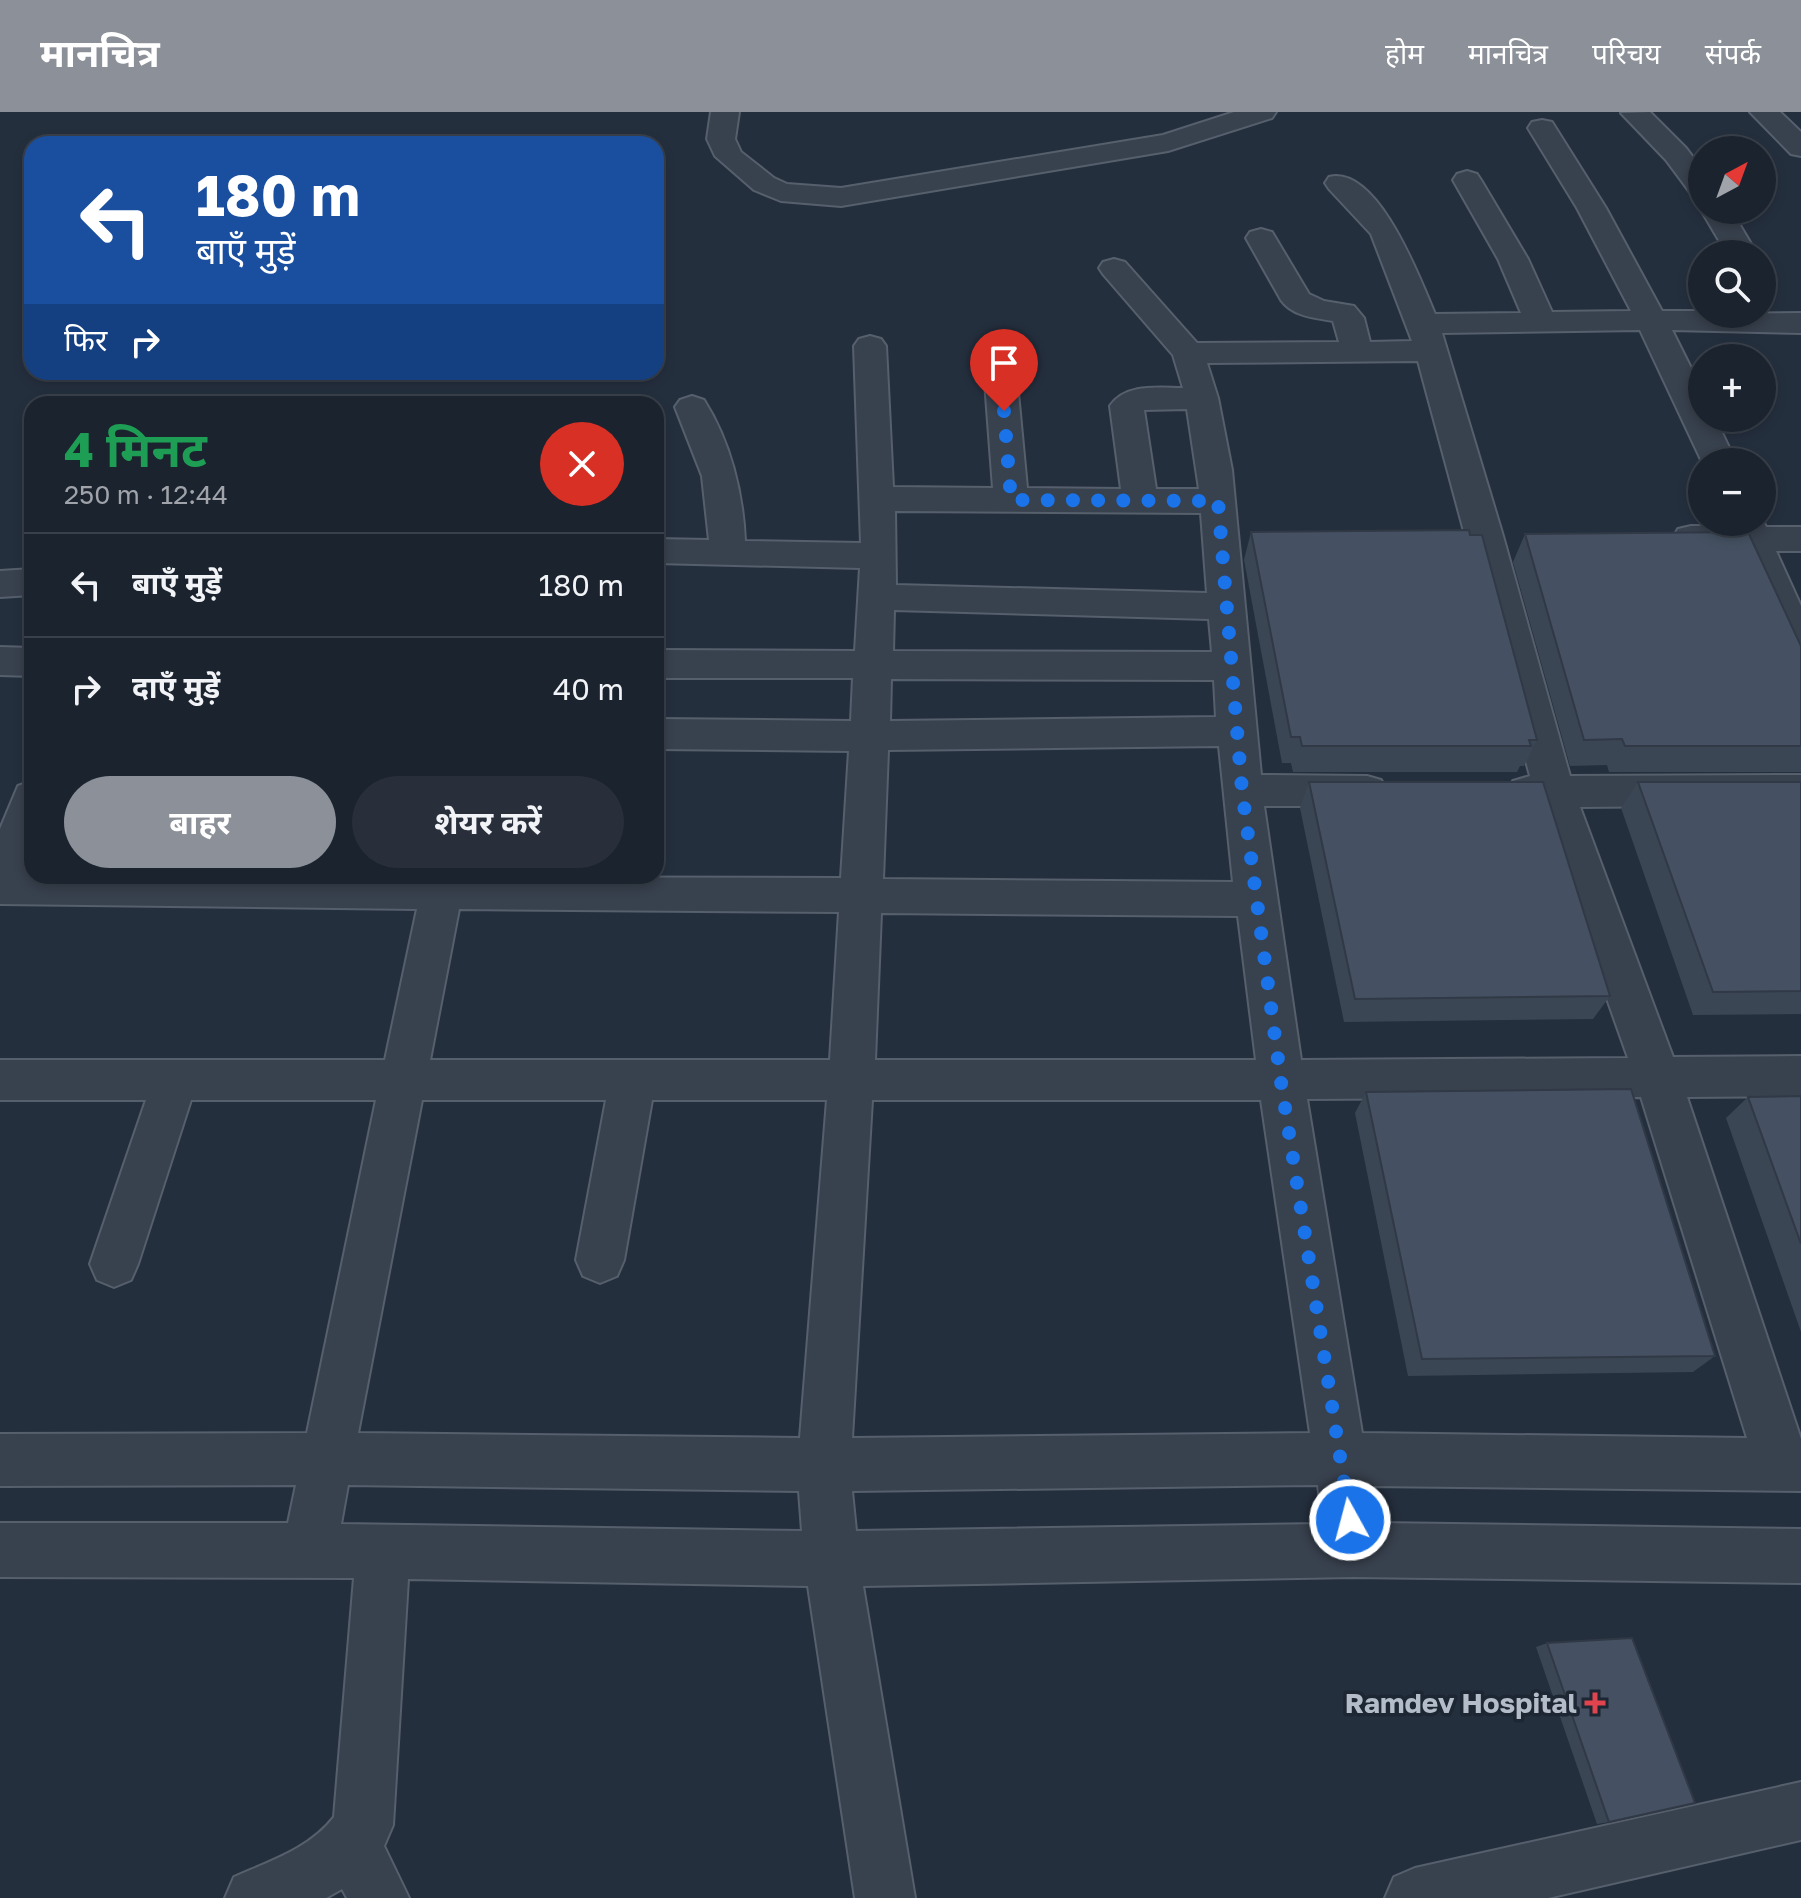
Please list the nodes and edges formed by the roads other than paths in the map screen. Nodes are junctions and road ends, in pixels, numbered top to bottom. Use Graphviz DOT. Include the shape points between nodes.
graph roads {
  1 [pos="725,112"];
  2 [pos="1262,112"];
  3 [pos="1764,112"];
  4 [pos="1635,113"];
  5 [pos="1542,128"];
  6 [pos="1801,148"];
  7 [pos="1688,170"];
  8 [pos="1467,180"];
  9 [pos="1339,183"];
  10 [pos="1261,238"];
  11 [pos="1114,268"];
  12 [pos="1776,306"];
  13 [pos="1540,320"];
  14 [pos="1654,320"];
  15 [pos="1790,323"];
  16 [pos="1427,337"];
  17 [pos="870,346"];
  18 [pos="1357,351"];
  19 [pos="1188,353"];
  20 [pos="1001,382"];
  21 [pos="1202,398"];
  22 [pos="692,407"];
  23 [pos="1713,448"];
  24 [pos="877,499"];
  25 [pos="1011,500"];
  26 [pos="1140,500"];
  27 [pos="1230,526"];
  28 [pos="1688,535"];
  29 [pos="1776,535"];
  30 [pos="1753,536"];
  31 [pos="1659,537"];
  32 [pos="1801,539"];
  33 [pos="664,551"];
  34 [pos="727,551"];
  35 [pos="879,556"];
  36 [pos="24,582"];
  37 [pos="0,584"];
  38 [pos="876,597"];
  39 [pos="1226,607"];
  40 [pos="1801,648"];
  41 [pos="0,661"];
  42 [pos="24,662"];
  43 [pos="664,664"];
  44 [pos="872,665"];
  45 [pos="1232,666"];
  46 [pos="1237,731"];
  47 [pos="664,734"];
  48 [pos="868,736"];
  49 [pos="1242,790"];
  50 [pos="1801,790"];
  51 [pos="1398,791"];
  52 [pos="1491,792"];
  53 [pos="1554,792"];
  54 [pos="24,819"];
  55 [pos="443,884"];
  56 [pos="0,886"];
  57 [pos="860,895"];
  58 [pos="1257,899"];
  59 [pos="1801,1076"];
  60 [pos="633,1078"];
  61 [pos="1658,1078"];
  62 [pos="0,1080"];
  63 [pos="175,1080"];
  64 [pos="851,1080"];
  65 [pos="401,1081"];
  66 [pos="1281,1082"];
  67 [pos="600,1260"];
  68 [pos="114,1264"];
  69 [pos="328,1459"];
  70 [pos="1342,1459"];
  71 [pos="0,1460"];
  72 [pos="824,1465"];
  73 [pos="1792,1465"];
  74 [pos="0,1550"];
  75 [pos="309,1550"];
  76 [pos="1354,1550"];
  77 [pos="383,1551"];
  78 [pos="1801,1556"];
  79 [pos="831,1559"];
  80 [pos="1801,1811"];
  81 [pos="352,1846"];
  82 [pos="255,1898"];
  83 [pos="379,1898"];
  84 [pos="885,1898"];
  85 [pos="1415,1898"];
  1 -- 2 [label="street" via="721,139 729,156 756,178 781,192 841,197 1168,143"];
  3 -- 6 [label="street"];
  4 -- 7 [label="street"];
  5 -- 14 [label="street"];
  8 -- 13 [label="street" via="1513,259"];
  9 -- 16 [label="street" via="1385,233"];
  10 -- 18 [label="street" via="1297,300 1348,318"];
  11 -- 19 [label="street"];
  12 -- 15 [label="street"];
  13 -- 14 [label="street"];
  13 -- 16 [label="street"];
  14 -- 15 [label="street"];
  14 -- 23 [label="street"];
  16 -- 18 [label="street"];
  16 -- 53 [label="street"];
  17 -- 24 [label="street"];
  18 -- 19 [label="street"];
  19 -- 21 [label="street"];
  20 -- 25 [label="street"];
  21 -- 26 [label="street" via="1139,399 1127,406"];
  21 -- 27 [label="street"];
  22 -- 34 [label="street" via="717,463 727,513"];
  24 -- 25 [label="street"];
  24 -- 35 [label="street"];
  25 -- 26 [label="street"];
  26 -- 27 [label="street"];
  27 -- 39 [label="street"];
  28 -- 31 [label="street"];
  29 -- 32 [label="street"];
  30 -- 40 [label="street"];
  33 -- 34 [label="street"];
  34 -- 35 [label="street"];
  35 -- 38 [label="street"];
  36 -- 37 [label="street"];
  38 -- 39 [label="street"];
  38 -- 44 [label="street"];
  39 -- 45 [label="street"];
  41 -- 42 [label="street"];
  43 -- 44 [label="street"];
  44 -- 45 [label="street"];
  44 -- 48 [label="street"];
  45 -- 46 [label="street"];
  46 -- 48 [label="street"];
  46 -- 49 [label="street"];
  47 -- 48 [label="street"];
  48 -- 57 [label="street"];
  49 -- 51 [label="street"];
  49 -- 58 [label="street"];
  50 -- 53 [label="street"];
  52 -- 53 [label="street"];
  53 -- 61 [label="street"];
  54 -- 56 [label="street"];
  55 -- 56 [label="street"];
  55 -- 57 [label="street"];
  55 -- 65 [label="street"];
  57 -- 58 [label="street"];
  57 -- 64 [label="street"];
  58 -- 66 [label="street"];
  59 -- 61 [label="street"];
  60 -- 64 [label="street"];
  60 -- 65 [label="street"];
  60 -- 67 [label="street"];
  61 -- 66 [label="street"];
  61 -- 73 [label="street"];
  62 -- 63 [label="street"];
  63 -- 65 [label="street"];
  63 -- 68 [label="street"];
  64 -- 66 [label="street"];
  64 -- 72 [label="street"];
  65 -- 69 [label="street"];
  66 -- 70 [label="street"];
  69 -- 71 [label="street"];
  69 -- 72 [label="street"];
  69 -- 75 [label="street"];
  70 -- 72 [label="street"];
  70 -- 73 [label="street"];
  70 -- 76 [label="street"];
  72 -- 79 [label="street"];
  74 -- 75 [label="street"];
  75 -- 77 [label="street"];
  76 -- 78 [label="street"];
  76 -- 79 [label="street"];
  77 -- 79 [label="street"];
  77 -- 81 [label="street" via="363,1825"];
  79 -- 84 [label="street"];
  80 -- 85 [label="street"];
  81 -- 82 [label="street" via="332,1863"];
  81 -- 83 [label="street"];
}
